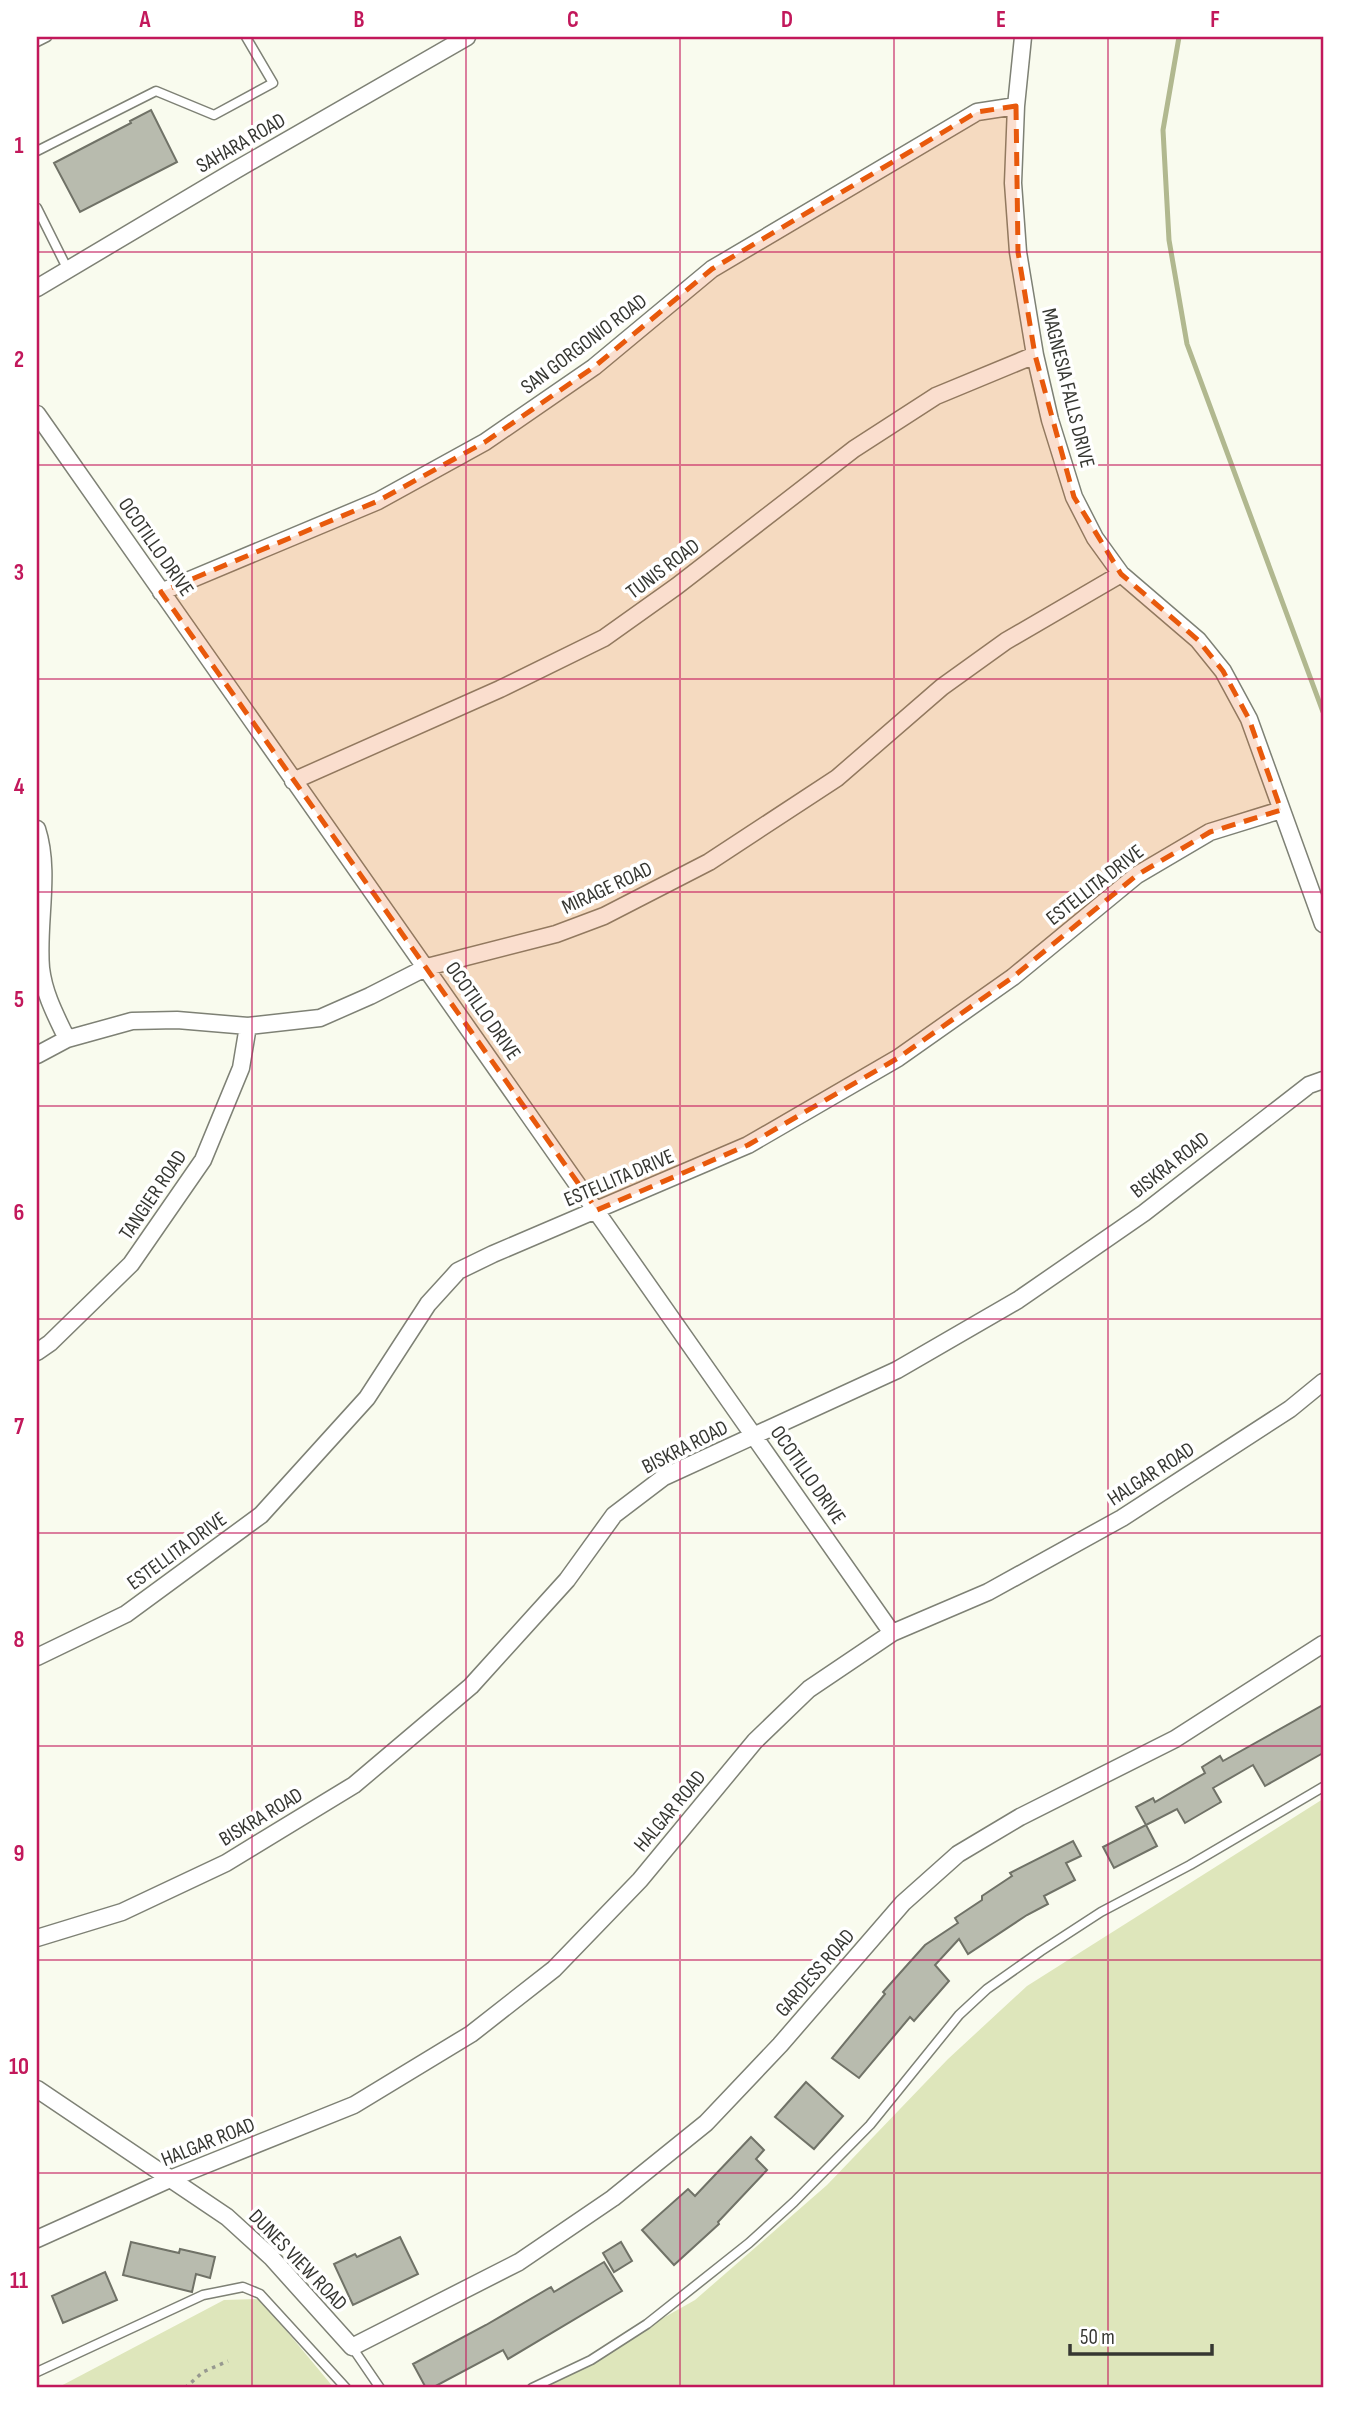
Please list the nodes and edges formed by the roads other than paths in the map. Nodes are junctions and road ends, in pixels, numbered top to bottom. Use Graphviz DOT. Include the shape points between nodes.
graph roads {
  1 [pos="47,37"];
  2 [pos="246,37"];
  3 [pos="467,37"];
  4 [pos="1023,37"];
  5 [pos="37,42"];
  6 [pos="1016,106"];
  7 [pos="37,151"];
  8 [pos="37,208"];
  9 [pos="68,270"];
  10 [pos="37,288"];
  11 [pos="1035,355"];
  12 [pos="37,414"];
  13 [pos="1121,573"];
  14 [pos="161,592"];
  15 [pos="293,781"];
  16 [pos="1281,810"];
  17 [pos="37,829"];
  18 [pos="1323,924"];
  19 [pos="427,967"];
  20 [pos="248,1026"];
  21 [pos="66,1039"];
  22 [pos="37,1055"];
  23 [pos="1323,1080"];
  24 [pos="597,1210"];
  25 [pos="37,1352"];
  26 [pos="1323,1382"];
  27 [pos="755,1435"];
  28 [pos="892,1633"];
  29 [pos="1323,1644"];
  30 [pos="37,1657"];
  31 [pos="1323,1787"];
  32 [pos="37,1938"];
  33 [pos="37,2090"];
  34 [pos="170,2179"];
  35 [pos="37,2239"];
  36 [pos="352,2347"];
  37 [pos="37,2372"];
  38 [pos="346,2388"];
  39 [pos="380,2388"];
  40 [pos="532,2388"];
  1 -- 5 [label="lane"];
  2 -- 7 [label="lane" via="273,83 214,116 156,91"];
  3 -- 9 [label="street, SAHARA ROAD"];
  4 -- 6 [label="street, MAGNESIA FALLS DRIVE"];
  6 -- 11 [label="street, MAGNESIA FALLS DRIVE" via="1013,183 1018,252"];
  6 -- 14 [label="street, SAN GORGONIO ROAD" via="978,112 712,269 594,367 485,442 378,501"];
  8 -- 9 [label="lane"];
  9 -- 10 [label="street, SAHARA ROAD"];
  11 -- 13 [label="street, MAGNESIA FALLS DRIVE" via="1074,497 1095,538"];
  11 -- 15 [label="street, TUNIS ROAD" via="936,396 854,449 604,638"];
  12 -- 14 [label="street, OCOTILLO DRIVE"];
  13 -- 16 [label="street, MAGNESIA FALLS DRIVE" via="1198,640 1223,671 1249,719"];
  13 -- 19 [label="street, MIRAGE ROAD" via="1006,641 942,687 837,778 709,862 604,916 556,934"];
  14 -- 15 [label="street, OCOTILLO DRIVE"];
  15 -- 19 [label="street, OCOTILLO DRIVE"];
  16 -- 18 [label="street, MAGNESIA FALLS DRIVE"];
  16 -- 24 [label="street, ESTELLITA DRIVE" via="1210,832 1137,875 1013,977 898,1058 748,1145"];
  17 -- 21 [label="street" via="44,897 41,968 47,998"];
  19 -- 20 [label="street, MIRAGE ROAD" via="320,1018"];
  19 -- 24 [label="street, OCOTILLO DRIVE"];
  20 -- 21 [label="street, MIRAGE ROAD" via="132,1021"];
  20 -- 25 [label="street, TANGIER ROAD" via="241,1068 203,1160 131,1264"];
  21 -- 22 [label="street, MIRAGE ROAD"];
  23 -- 27 [label="street, BISKRA ROAD" via="1309,1085 1144,1213 1018,1300 897,1370"];
  24 -- 27 [label="street, OCOTILLO DRIVE"];
  24 -- 30 [label="street, ESTELLITA DRIVE" via="458,1271 428,1304 368,1398 261,1515 126,1614"];
  26 -- 28 [label="street, HALGAR ROAD" via="1290,1409 1122,1518 988,1592"];
  27 -- 28 [label="street, OCOTILLO DRIVE"];
  27 -- 32 [label="street, BISKRA ROAD" via="664,1478 614,1515 567,1580 471,1686 354,1785 226,1863 122,1912"];
  28 -- 34 [label="street, HALGAR ROAD" via="809,1689 755,1741 640,1880 564,1959 471,2034 354,2105"];
  29 -- 36 [label="street, GARDESS ROAD" via="1175,1739 1020,1817 958,1854 903,1903 706,2123 613,2198 519,2262"];
  31 -- 40 [label="lane" via="1101,1912 987,1989 959,2015 870,2124 749,2243 648,2324 591,2360"];
  33 -- 34 [label="street, DUNES VIEW ROAD"];
  34 -- 35 [label="street, HALGAR ROAD"];
  34 -- 36 [label="street, DUNES VIEW ROAD" via="227,2217 271,2257"];
  36 -- 39 [label="lane"];
  37 -- 38 [label="lane" via="203,2295 243,2287 260,2294"];
}
